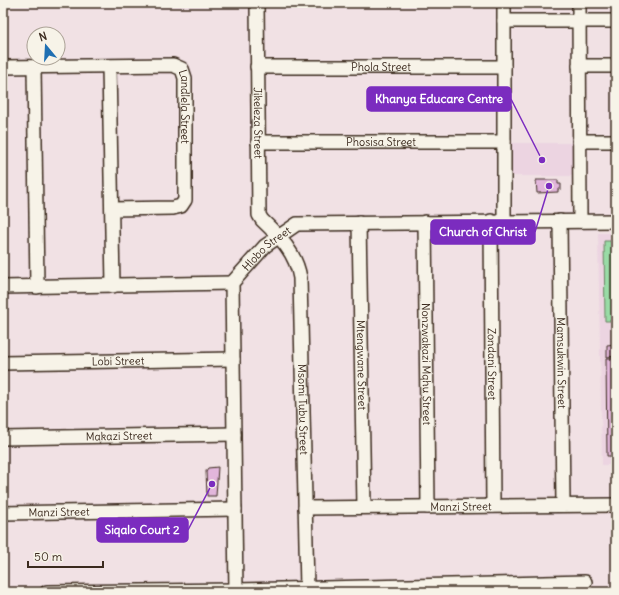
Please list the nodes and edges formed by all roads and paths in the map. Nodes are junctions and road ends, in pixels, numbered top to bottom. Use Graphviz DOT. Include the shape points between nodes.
graph roads {
  1 [pos="257,3"];
  2 [pos="504,3"];
  3 [pos="579,3"];
  4 [pos="504,21"];
  5 [pos="616,21"];
  6 [pos="579,22"];
  7 [pos="109,66"];
  8 [pos="579,66"];
  9 [pos="616,66"];
  10 [pos="3,67"];
  11 [pos="34,67"];
  12 [pos="257,67"];
  13 [pos="504,67"];
  14 [pos="579,141"];
  15 [pos="616,141"];
  16 [pos="258,142"];
  17 [pos="504,142"];
  18 [pos="112,209"];
  19 [pos="504,221"];
  20 [pos="560,221"];
  21 [pos="580,221"];
  22 [pos="616,221"];
  23 [pos="425,222"];
  24 [pos="491,222"];
  25 [pos="359,223"];
  26 [pos="278,236"];
  27 [pos="232,283"];
  28 [pos="113,286"];
  29 [pos="3,287"];
  30 [pos="36,287"];
  31 [pos="233,358"];
  32 [pos="3,363"];
  33 [pos="234,434"];
  34 [pos="3,438"];
  35 [pos="563,505"];
  36 [pos="616,505"];
  37 [pos="493,506"];
  38 [pos="364,507"];
  39 [pos="428,507"];
  40 [pos="305,508"];
  41 [pos="235,509"];
  42 [pos="3,513"];
  43 [pos="585,582"];
  44 [pos="307,588"];
  45 [pos="517,588"];
  46 [pos="236,591"];
  47 [pos="47,592"];
  1 -- 12 [label="street, Jikeleza Street"];
  2 -- 4 [label="street"];
  3 -- 6 [label="street"];
  4 -- 6 [label="street"];
  4 -- 13 [label="street"];
  5 -- 6 [label="street"];
  6 -- 8 [label="street"];
  7 -- 11 [label="street, Landlela Street"];
  7 -- 18 [label="street"];
  7 -- 18 [label="street, Landlela Street" via="176,66 184,72 185,78 185,200 181,206 173,208"];
  8 -- 9 [label="street"];
  8 -- 14 [label="street"];
  10 -- 11 [label="street, Landlela Street"];
  11 -- 30 [label="street"];
  12 -- 13 [label="street, Phola Street"];
  12 -- 16 [label="street, Jikeleza Street"];
  13 -- 17 [label="street"];
  14 -- 15 [label="street"];
  14 -- 21 [label="street"];
  16 -- 17 [label="street, Phosisa Street"];
  16 -- 26 [label="street, Jikeleza Street" via="260,215"];
  17 -- 19 [label="street"];
  18 -- 28 [label="street"];
  19 -- 20 [label="street, Hlobo Street"];
  19 -- 24 [label="street, Hlobo Street"];
  20 -- 21 [label="street, Hlobo Street"];
  20 -- 35 [label="street, Mamsukwin Street"];
  21 -- 22 [label="street, Hlobo Street"];
  23 -- 24 [label="street, Hlobo Street"];
  23 -- 25 [label="street, Hlobo Street"];
  23 -- 39 [label="street, Nonzwakazi Mqhu Street"];
  24 -- 37 [label="street, Zondani Street"];
  25 -- 26 [label="street, Hlobo Street" via="297,224"];
  25 -- 38 [label="street, Mtengwane Street"];
  26 -- 27 [label="street, Hlobo Street" via="265,246"];
  26 -- 40 [label="street, Msomi Tubu Street" via="293,254 300,278"];
  27 -- 28 [label="street"];
  27 -- 31 [label="street"];
  28 -- 30 [label="street"];
  29 -- 30 [label="street"];
  31 -- 32 [label="street, Lobi Street"];
  31 -- 33 [label="street"];
  33 -- 34 [label="street, Makazi Street"];
  33 -- 41 [label="street"];
  35 -- 36 [label="street, Manzi Street"];
  35 -- 37 [label="street, Manzi Street"];
  37 -- 39 [label="street, Manzi Street"];
  38 -- 39 [label="street, Manzi Street"];
  38 -- 40 [label="street, Manzi Street"];
  40 -- 44 [label="street, Msomi Tubu Street"];
  41 -- 42 [label="street, Manzi Street"];
  41 -- 46 [label="street"];
  43 -- 45 [label="street"];
  44 -- 45 [label="street"];
  44 -- 46 [label="street"];
  46 -- 47 [label="street"];
}
